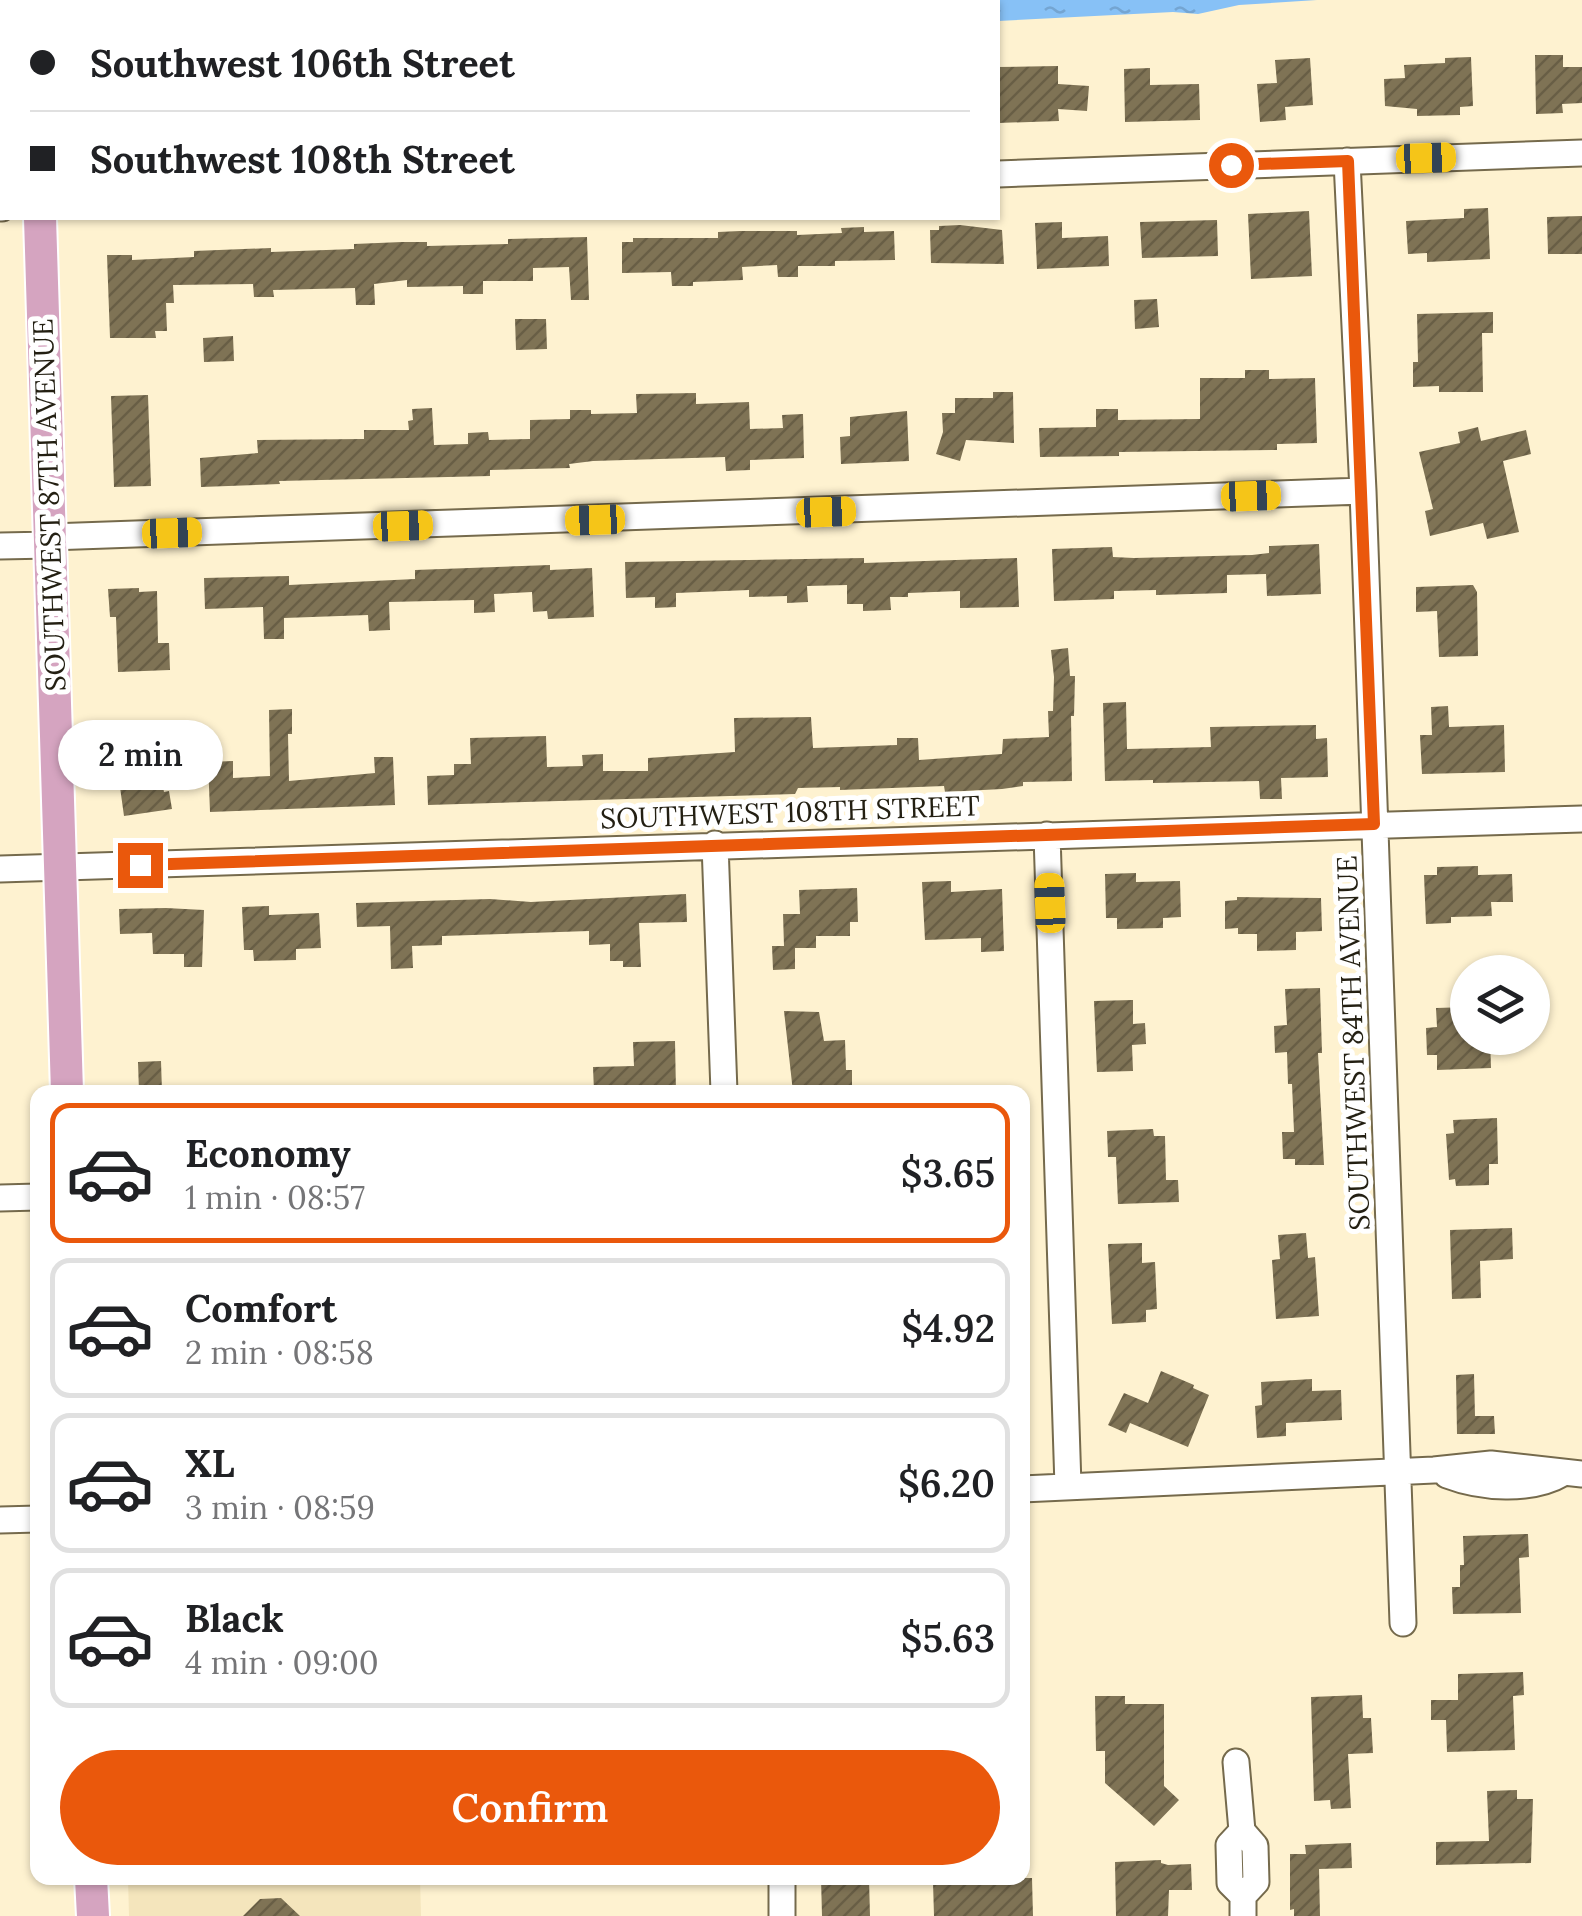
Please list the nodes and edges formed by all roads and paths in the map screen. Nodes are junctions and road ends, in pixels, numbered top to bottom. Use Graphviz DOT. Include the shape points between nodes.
graph roads {
  1 [pos="1582,153"];
  2 [pos="1348,161"];
  3 [pos="1000,174"];
  4 [pos="40,220"];
  5 [pos="1363,491"];
  6 [pos="50,541"];
  7 [pos="0,546"];
  8 [pos="1582,818"];
  9 [pos="1374,824"];
  10 [pos="1047,835"];
  11 [pos="715,844"];
  12 [pos="60,868"];
  13 [pos="0,869"];
  14 [pos="67,1085"];
  15 [pos="724,1085"];
  16 [pos="30,1197"];
  17 [pos="0,1198"];
  18 [pos="1398,1470"];
  19 [pos="1572,1474"];
  20 [pos="1068,1486"];
  21 [pos="1030,1488"];
  22 [pos="30,1519"];
  23 [pos="0,1520"];
  24 [pos="1403,1624"];
  25 [pos="1236,1762"];
  26 [pos="92,1885"];
  27 [pos="782,1885"];
  28 [pos="1243,1906"];
  29 [pos="93,1916"];
  30 [pos="782,1916"];
  1 -- 2 [label="street"];
  2 -- 3 [label="street"];
  2 -- 5 [label="street, SOUTHWEST 84TH AVENUE"];
  4 -- 6 [label="main road, SOUTHWEST 87TH AVENUE"];
  5 -- 6 [label="street"];
  5 -- 9 [label="street, SOUTHWEST 84TH AVENUE"];
  6 -- 7 [label="street"];
  6 -- 12 [label="main road, SOUTHWEST 87TH AVENUE"];
  8 -- 9 [label="street, SOUTHWEST 108TH STREET"];
  9 -- 10 [label="street, SOUTHWEST 108TH STREET"];
  9 -- 18 [label="street, SOUTHWEST 84TH AVENUE"];
  10 -- 11 [label="street, SOUTHWEST 108TH STREET"];
  10 -- 20 [label="street"];
  11 -- 12 [label="street, SOUTHWEST 108TH STREET"];
  11 -- 15 [label="street"];
  12 -- 13 [label="street, SOUTHWEST 108TH STREET"];
  12 -- 14 [label="main road, SOUTHWEST 87TH AVENUE"];
  16 -- 17 [label="street"];
  18 -- 19 [label="street" via="1492,1464"];
  18 -- 20 [label="street"];
  18 -- 24 [label="street, SOUTHWEST 84TH AVENUE"];
  20 -- 21 [label="street"];
  22 -- 23 [label="street"];
  25 -- 28 [label="street" via="1242,1831 1255,1846 1256,1882"];
  26 -- 29 [label="main road"];
  27 -- 30 [label="street"];
}
